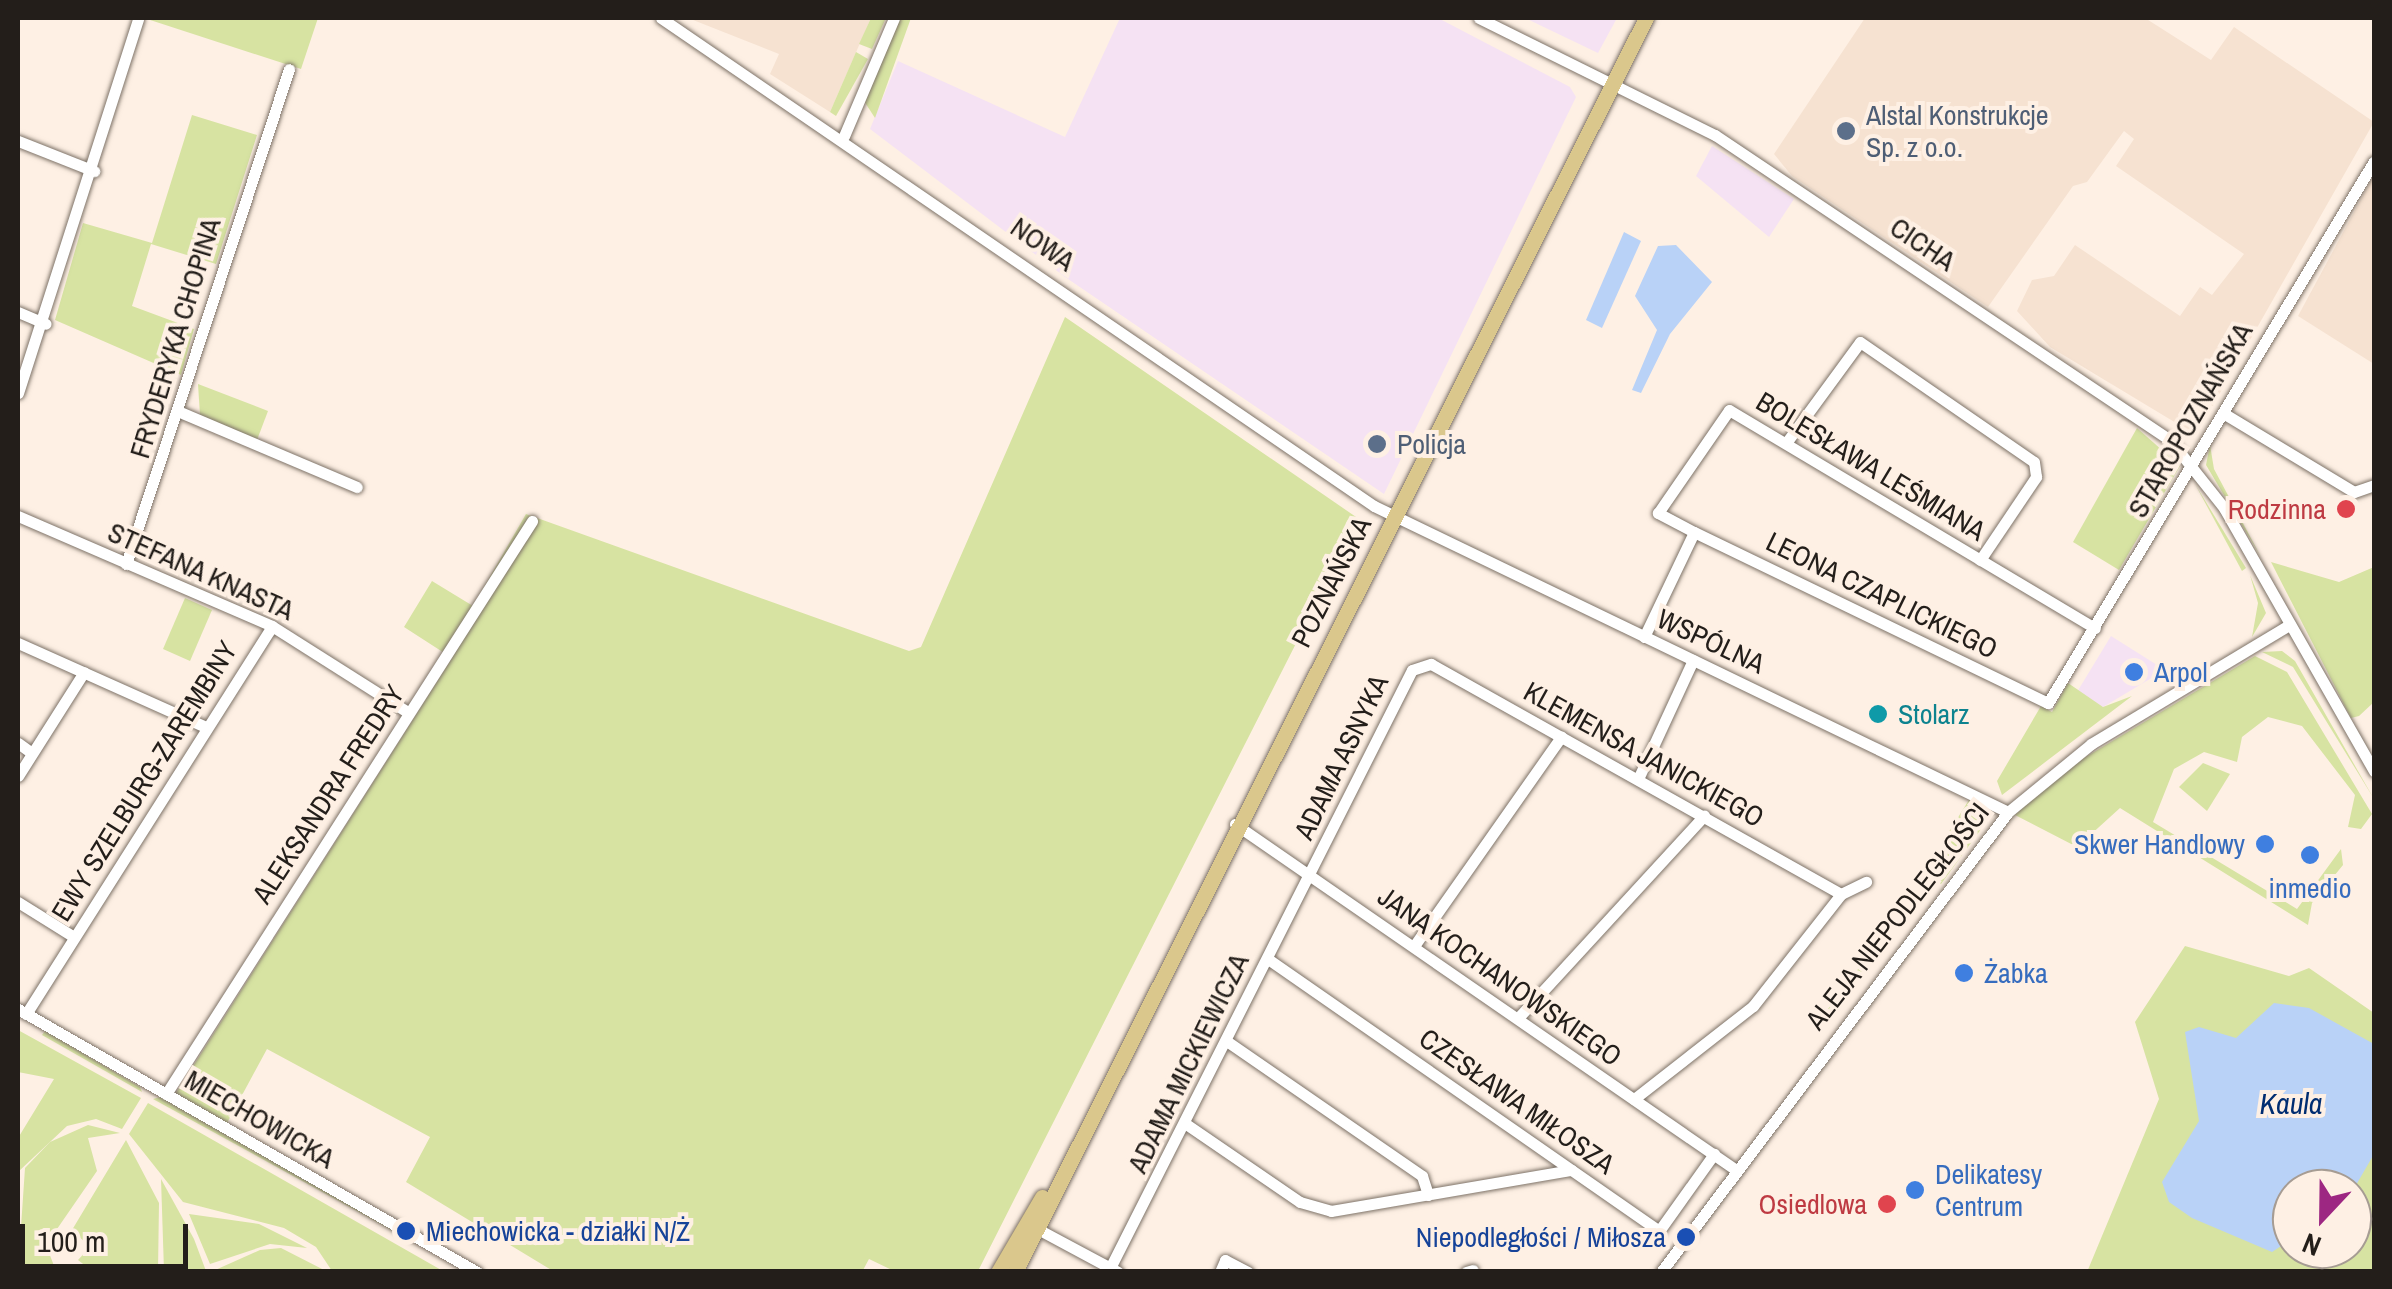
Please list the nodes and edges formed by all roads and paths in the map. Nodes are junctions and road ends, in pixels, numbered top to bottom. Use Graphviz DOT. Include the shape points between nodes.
graph roads {
  1 [pos="661,18"];
  2 [pos="894,18"];
  3 [pos="1480,18"];
  4 [pos="1646,18"];
  5 [pos="138,19"];
  6 [pos="289,69"];
  7 [pos="1612,83"];
  8 [pos="844,136"];
  9 [pos="18,141"];
  10 [pos="2374,161"];
  11 [pos="94,171"];
  12 [pos="18,312"];
  13 [pos="46,324"];
  14 [pos="18,393"];
  15 [pos="180,412"];
  16 [pos="2223,413"];
  17 [pos="1786,444"];
  18 [pos="2194,463"];
  19 [pos="2374,484"];
  20 [pos="357,487"];
  21 [pos="1658,512"];
  22 [pos="18,516"];
  23 [pos="1392,516"];
  24 [pos="532,521"];
  25 [pos="1694,532"];
  26 [pos="1980,560"];
  27 [pos="126,564"];
  28 [pos="272,626"];
  29 [pos="2287,626"];
  30 [pos="2094,628"];
  31 [pos="1644,637"];
  32 [pos="18,642"];
  33 [pos="1693,660"];
  34 [pos="1422,667"];
  35 [pos="84,672"];
  36 [pos="2048,704"];
  37 [pos="409,713"];
  38 [pos="206,727"];
  39 [pos="1561,737"];
  40 [pos="18,743"];
  41 [pos="32,753"];
  42 [pos="2374,771"];
  43 [pos="18,776"];
  44 [pos="1638,779"];
  45 [pos="2008,812"];
  46 [pos="1704,816"];
  47 [pos="1235,824"];
  48 [pos="1311,875"];
  49 [pos="1866,882"];
  50 [pos="1841,894"];
  51 [pos="18,902"];
  52 [pos="74,937"];
  53 [pos="1414,946"];
  54 [pos="1268,959"];
  55 [pos="22,1012"];
  56 [pos="1518,1018"];
  57 [pos="1228,1042"];
  58 [pos="166,1094"];
  59 [pos="1634,1099"];
  60 [pos="1186,1124"];
  61 [pos="1714,1154"];
  62 [pos="1572,1170"];
  63 [pos="1736,1170"];
  64 [pos="1428,1195"];
  65 [pos="1030,1225"];
  66 [pos="1113,1270"];
  67 [pos="477,1272"];
  68 [pos="998,1272"];
  69 [pos="1015,1272"];
  70 [pos="1220,1272"];
  71 [pos="1248,1272"];
  72 [pos="1661,1272"];
  1 -- 8 [label="street, NOWA"];
  2 -- 8 [label="street"];
  3 -- 7 [label="street, CICHA"];
  4 -- 7 [label="main road, POZNAŃSKA"];
  5 -- 11 [label="street"];
  6 -- 15 [label="street, FRYDERYKA CHOPINA" via="186,367"];
  7 -- 18 [label="street, CICHA" via="1716,135"];
  7 -- 23 [label="main road, POZNAŃSKA"];
  8 -- 23 [label="street, NOWA"];
  9 -- 11 [label="street"];
  10 -- 16 [label="street, STAROPOZNAŃSKA"];
  11 -- 13 [label="street"];
  12 -- 13 [label="street"];
  13 -- 14 [label="street"];
  15 -- 20 [label="street"];
  15 -- 27 [label="street, FRYDERYKA CHOPINA"];
  16 -- 18 [label="street, STAROPOZNAŃSKA"];
  16 -- 19 [label="street" via="2354,492"];
  17 -- 21 [label="street, BOLESŁAWA LEŚMIANA" via="1729,410"];
  17 -- 26 [label="street, BOLESŁAWA LEŚMIANA"];
  17 -- 26 [label="street" via="1860,342 2034,462 2036,477"];
  18 -- 29 [label="street"];
  18 -- 30 [label="street, STAROPOZNAŃSKA"];
  21 -- 25 [label="street, LEONA CZAPLICKIEGO"];
  22 -- 27 [label="street, STEFANA KNASTA"];
  23 -- 31 [label="street, WSPÓLNA"];
  23 -- 47 [label="main road, POZNAŃSKA"];
  24 -- 37 [label="street, ALEKSANDRA FREDRY"];
  25 -- 31 [label="street"];
  25 -- 36 [label="street, LEONA CZAPLICKIEGO"];
  26 -- 30 [label="street, BOLESŁAWA LEŚMIANA"];
  27 -- 28 [label="street, STEFANA KNASTA"];
  28 -- 37 [label="street, STEFANA KNASTA"];
  28 -- 38 [label="street, EWY SZELBURG-ZAREMBINY"];
  29 -- 42 [label="street"];
  29 -- 45 [label="street, ALEJA NIEPODLEGŁOŚCI" via="2091,744"];
  30 -- 36 [label="street, STAROPOZNAŃSKA"];
  31 -- 33 [label="street, WSPÓLNA"];
  32 -- 35 [label="street"];
  33 -- 44 [label="street"];
  33 -- 45 [label="street, WSPÓLNA"];
  34 -- 39 [label="street, KLEMENSA JANICKIEGO" via="1431,664"];
  34 -- 48 [label="street, ADAMA ASNYKA"];
  35 -- 38 [label="street"];
  35 -- 41 [label="street"];
  37 -- 58 [label="street, ALEKSANDRA FREDRY"];
  38 -- 52 [label="street, EWY SZELBURG-ZAREMBINY"];
  39 -- 44 [label="street, KLEMENSA JANICKIEGO"];
  39 -- 53 [label="street"];
  40 -- 41 [label="street"];
  41 -- 43 [label="street"];
  44 -- 46 [label="street, KLEMENSA JANICKIEGO"];
  45 -- 63 [label="street, ALEJA NIEPODLEGŁOŚCI"];
  46 -- 50 [label="street, KLEMENSA JANICKIEGO"];
  46 -- 56 [label="street"];
  47 -- 48 [label="street, JANA KOCHANOWSKIEGO"];
  47 -- 65 [label="main road, POZNAŃSKA"];
  48 -- 53 [label="street, JANA KOCHANOWSKIEGO"];
  48 -- 54 [label="street, ADAMA MICKIEWICZA"];
  49 -- 50 [label="street"];
  50 -- 59 [label="street" via="1753,1006"];
  51 -- 52 [label="street"];
  52 -- 55 [label="street, EWY SZELBURG-ZAREMBINY"];
  53 -- 56 [label="street, JANA KOCHANOWSKIEGO"];
  54 -- 57 [label="street, ADAMA MICKIEWICZA"];
  54 -- 62 [label="street, CZESŁAWA MIŁOSZA"];
  55 -- 58 [label="street, MIECHOWICKA"];
  56 -- 59 [label="street, JANA KOCHANOWSKIEGO"];
  57 -- 60 [label="street, ADAMA MICKIEWICZA"];
  57 -- 64 [label="street" via="1422,1176"];
  58 -- 67 [label="street, MIECHOWICKA"];
  59 -- 61 [label="street, JANA KOCHANOWSKIEGO"];
  60 -- 64 [label="street" via="1319,1209"];
  60 -- 66 [label="street, ADAMA MICKIEWICZA"];
  61 -- 62 [label="street, CZESŁAWA MIŁOSZA" via="1660,1231"];
  61 -- 63 [label="street, JANA KOCHANOWSKIEGO"];
  62 -- 64 [label="street"];
  63 -- 72 [label="street, ALEJA NIEPODLEGŁOŚCI"];
  65 -- 66 [label="street"];
  65 -- 68 [label="main road, POZNAŃSKA"];
  65 -- 69 [label="main road, POZNAŃSKA"];
  70 -- 71 [label="street" via="1226,1260"];
}
